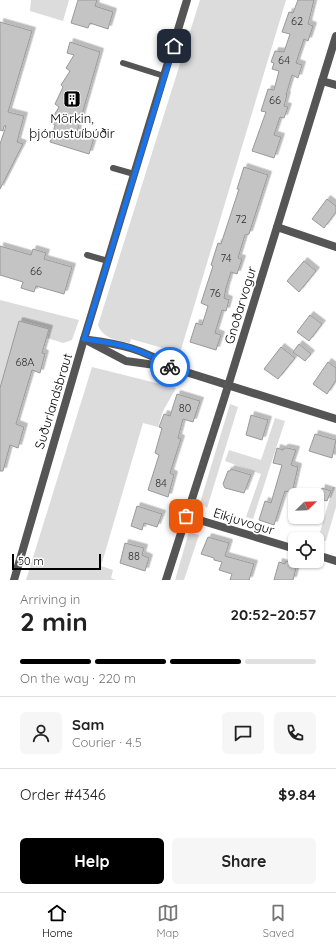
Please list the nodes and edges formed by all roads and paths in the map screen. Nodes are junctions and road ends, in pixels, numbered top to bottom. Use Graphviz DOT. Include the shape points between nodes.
graph roads {
  1 [pos="187,0"];
  2 [pos="336,36"];
  3 [pos="122,63"];
  4 [pos="164,76"];
  5 [pos="322,81"];
  6 [pos="336,85"];
  7 [pos="113,168"];
  8 [pos="134,174"];
  9 [pos="277,227"];
  10 [pos="336,247"];
  11 [pos="87,255"];
  12 [pos="108,261"];
  13 [pos="84,339"];
  14 [pos="170,368"];
  15 [pos="228,385"];
  16 [pos="336,419"];
  17 [pos="186,516"];
  18 [pos="288,547"];
  19 [pos="324,557"];
  20 [pos="336,561"];
  21 [pos="14,580"];
  22 [pos="166,580"];
  1 -- 4 [label="street, Suðurlandsbraut"];
  2 -- 5 [label="street, Gnoðarvogur"];
  3 -- 4 [label="lane"];
  4 -- 8 [label="street, Suðurlandsbraut"];
  5 -- 6 [label="street"];
  5 -- 9 [label="street, Gnoðarvogur"];
  7 -- 8 [label="lane"];
  8 -- 12 [label="street, Suðurlandsbraut"];
  9 -- 10 [label="street"];
  9 -- 15 [label="street, Gnoðarvogur"];
  11 -- 12 [label="lane"];
  12 -- 13 [label="street, Suðurlandsbraut"];
  13 -- 14 [label="street" via="126,361"];
  13 -- 14 [label="street" via="135,348"];
  13 -- 21 [label="street, Suðurlandsbraut"];
  14 -- 15 [label="street"];
  15 -- 16 [label="street"];
  15 -- 17 [label="street, Gnoðarvogur"];
  17 -- 18 [label="street, Eikjuvogur"];
  17 -- 22 [label="street, Gnoðarvogur"];
  19 -- 20 [label="street"];
}
